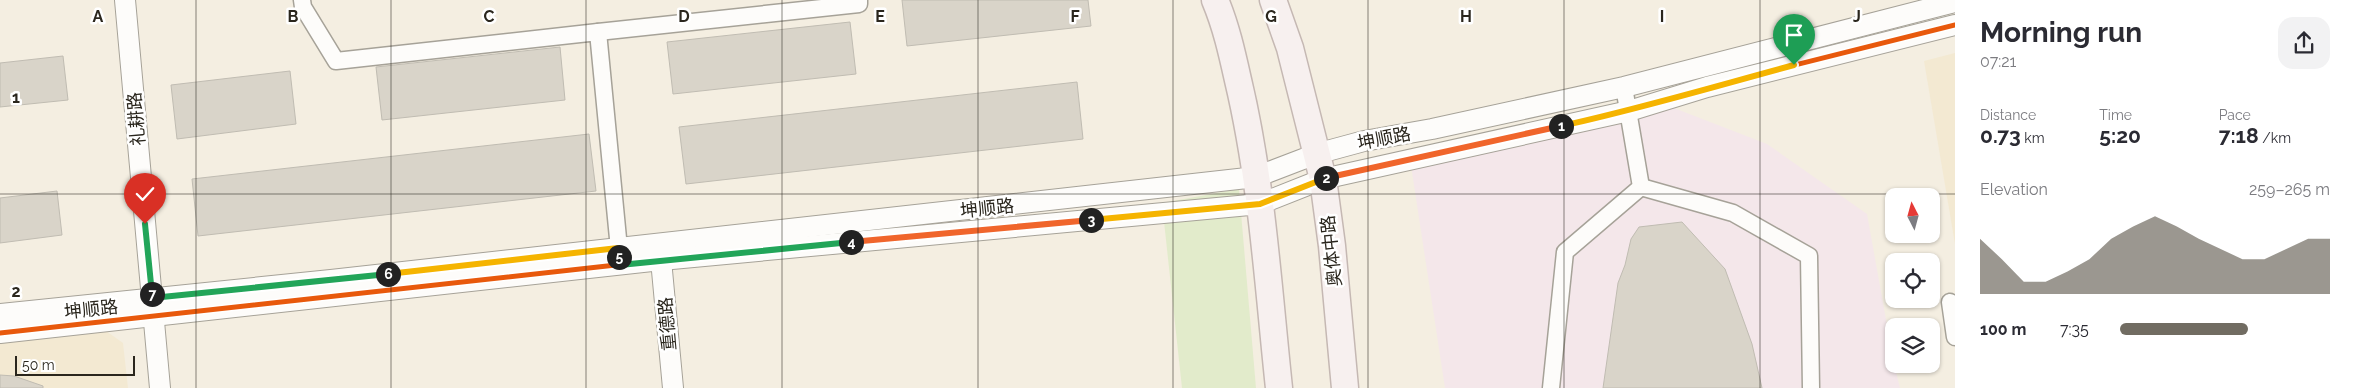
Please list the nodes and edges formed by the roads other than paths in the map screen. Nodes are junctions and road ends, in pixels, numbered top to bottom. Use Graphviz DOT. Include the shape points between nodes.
graph roads {
  1 [pos="125,0"];
  2 [pos="302,0"];
  3 [pos="859,0"];
  4 [pos="1215,0"];
  5 [pos="1273,0"];
  6 [pos="1955,2"];
  7 [pos="1955,25"];
  8 [pos="598,32"];
  9 [pos="1624,87"];
  10 [pos="1629,111"];
  11 [pos="1316,154"];
  12 [pos="1256,177"];
  13 [pos="1323,179"];
  14 [pos="1641,187"];
  15 [pos="1260,204"];
  16 [pos="619,256"];
  17 [pos="660,260"];
  18 [pos="1950,302"];
  19 [pos="153,307"];
  20 [pos="0,314"];
  21 [pos="0,333"];
  22 [pos="1955,337"];
  23 [pos="160,388"];
  24 [pos="672,388"];
  25 [pos="1279,388"];
  26 [pos="1345,388"];
  27 [pos="1551,388"];
  28 [pos="1811,388"];
  1 -- 19 [label="street, 礼耕路"];
  2 -- 8 [label="street" via="303,7 336,61"];
  3 -- 8 [label="street" via="859,4"];
  4 -- 12 [label="main road" via="1223,19 1246,115"];
  5 -- 11 [label="main road, 奥体中路" via="1290,48"];
  6 -- 9 [label="street, 坤顺路"];
  7 -- 10 [label="street, 坤顺路" via="1707,87"];
  8 -- 16 [label="street"];
  9 -- 10 [label="street"];
  9 -- 11 [label="street, 坤顺路"];
  10 -- 13 [label="street, 坤顺路"];
  10 -- 14 [label="street"];
  11 -- 12 [label="street, 坤顺路"];
  11 -- 13 [label="main road, 奥体中路"];
  12 -- 15 [label="main road"];
  12 -- 16 [label="street, 坤顺路"];
  13 -- 15 [label="street, 坤顺路"];
  13 -- 26 [label="main road, 奥体中路"];
  14 -- 27 [label="street" via="1565,252"];
  14 -- 28 [label="street" via="1733,213 1809,256"];
  15 -- 17 [label="street, 坤顺路"];
  15 -- 25 [label="main road"];
  16 -- 17 [label="street, 坤顺路"];
  16 -- 19 [label="street, 坤顺路"];
  17 -- 24 [label="street, 重德路"];
  18 -- 22 [label="street"];
  19 -- 20 [label="street, 坤顺路"];
  19 -- 21 [label="street, 坤顺路"];
  19 -- 23 [label="street, 礼耕路"];
}
